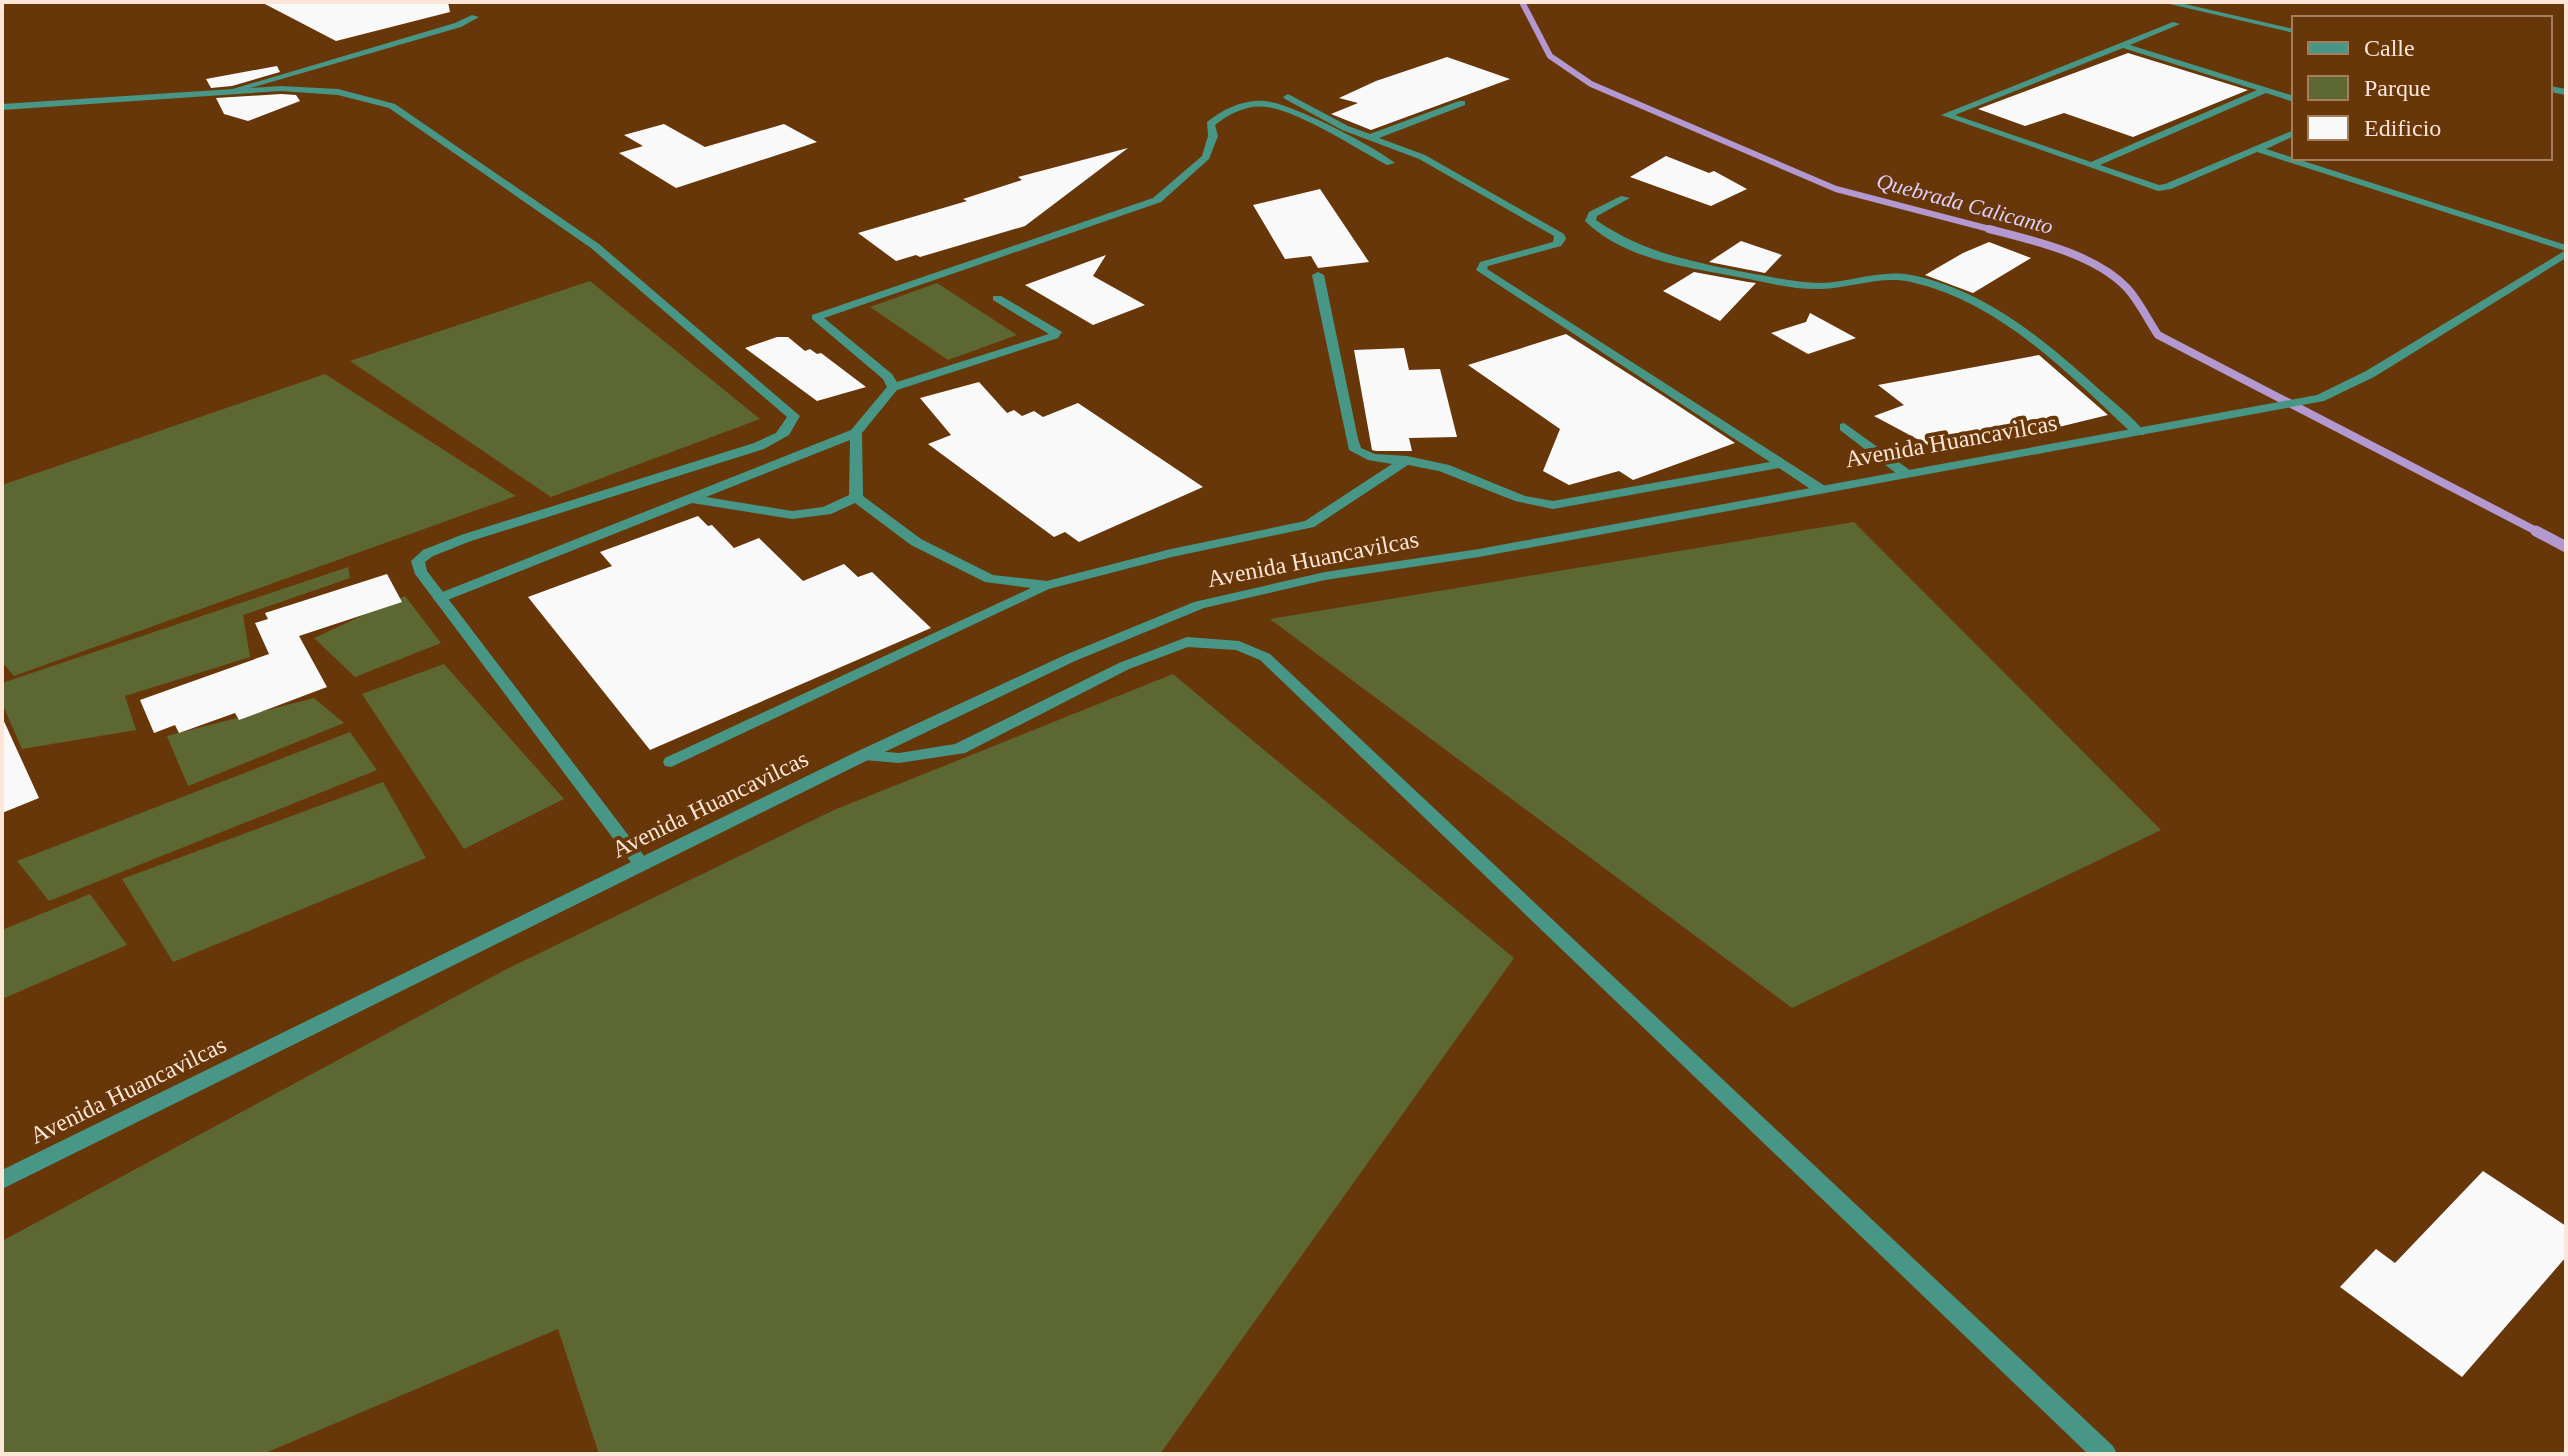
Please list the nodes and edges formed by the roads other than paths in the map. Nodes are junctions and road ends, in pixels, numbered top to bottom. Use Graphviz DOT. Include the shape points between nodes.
graph roads {
  1 [pos="2165,2"];
  2 [pos="475,17"];
  3 [pos="2176,24"];
  4 [pos="2292,31"];
  5 [pos="2125,46"];
  6 [pos="2265,90"];
  7 [pos="230,91"];
  8 [pos="1288,97"];
  9 [pos="2292,98"];
  10 [pos="1462,103"];
  11 [pos="2,107"];
  12 [pos="2292,134"];
  13 [pos="1369,138"];
  14 [pos="2257,149"];
  15 [pos="1390,163"];
  16 [pos="2091,165"];
  17 [pos="1625,198"];
  18 [pos="2566,251"];
  19 [pos="1318,275"];
  20 [pos="997,298"];
  21 [pos="893,387"];
  22 [pos="1844,427"];
  23 [pos="2139,432"];
  24 [pos="856,433"];
  25 [pos="1407,460"];
  26 [pos="1781,464"];
  27 [pos="1906,474"];
  28 [pos="1820,489"];
  29 [pos="856,497"];
  30 [pos="691,499"];
  31 [pos="1047,585"];
  32 [pos="440,598"];
  33 [pos="864,755"];
  34 [pos="671,762"];
  35 [pos="642,865"];
  36 [pos="2,1180"];
  37 [pos="2105,1454"];
  1 -- 4 [label="street"];
  2 -- 7 [label="street"];
  3 -- 5 [label="street"];
  5 -- 6 [label="street"];
  5 -- 16 [label="street" via="1946,115"];
  6 -- 9 [label="street"];
  6 -- 16 [label="street"];
  7 -- 11 [label="street"];
  7 -- 32 [label="street" via="323,90 358,94 392,106 595,246 794,416 776,439 759,446 428,553 418,561 420,571"];
  8 -- 13 [label="street"];
  10 -- 13 [label="street"];
  12 -- 14 [label="street"];
  13 -- 26 [label="street" via="1422,157 1559,234 1557,244 1484,264 1481,270"];
  14 -- 16 [label="street" via="2165,188"];
  14 -- 18 [label="street"];
  15 -- 21 [label="street" via="1274,105 1228,111 1210,124 1213,136 1206,157 1157,200 816,317 888,377"];
  17 -- 23 [label="street" via="1593,214 1590,221 1621,240 1688,267 1818,286 1905,277 1986,305 2026,333"];
  18 -- 23 [label="street, Avenida Huancavilcas" via="2383,367 2320,398"];
  19 -- 25 [label="street" via="1355,450 1377,459"];
  20 -- 21 [label="street" via="1056,332 1054,336"];
  21 -- 24 [label="street"];
  22 -- 27 [label="street"];
  23 -- 27 [label="street, Avenida Huancavilcas"];
  24 -- 29 [label="street"];
  24 -- 30 [label="street"];
  25 -- 26 [label="street" via="1443,468 1519,501 1553,505"];
  25 -- 31 [label="street" via="1309,524"];
  26 -- 28 [label="street"];
  27 -- 28 [label="street, Avenida Huancavilcas"];
  28 -- 33 [label="street, Avenida Huancavilcas" via="1479,553 1325,576 1199,605 1070,658"];
  29 -- 30 [label="street" via="826,511 792,515"];
  29 -- 31 [label="street" via="916,542 990,579"];
  30 -- 32 [label="street"];
  31 -- 34 [label="street"];
  32 -- 35 [label="street"];
  33 -- 35 [label="street, Avenida Huancavilcas"];
  33 -- 37 [label="street" via="899,758 959,749 1124,666 1187,642 1239,646 1265,657"];
  35 -- 36 [label="street, Avenida Huancavilcas"];
}
